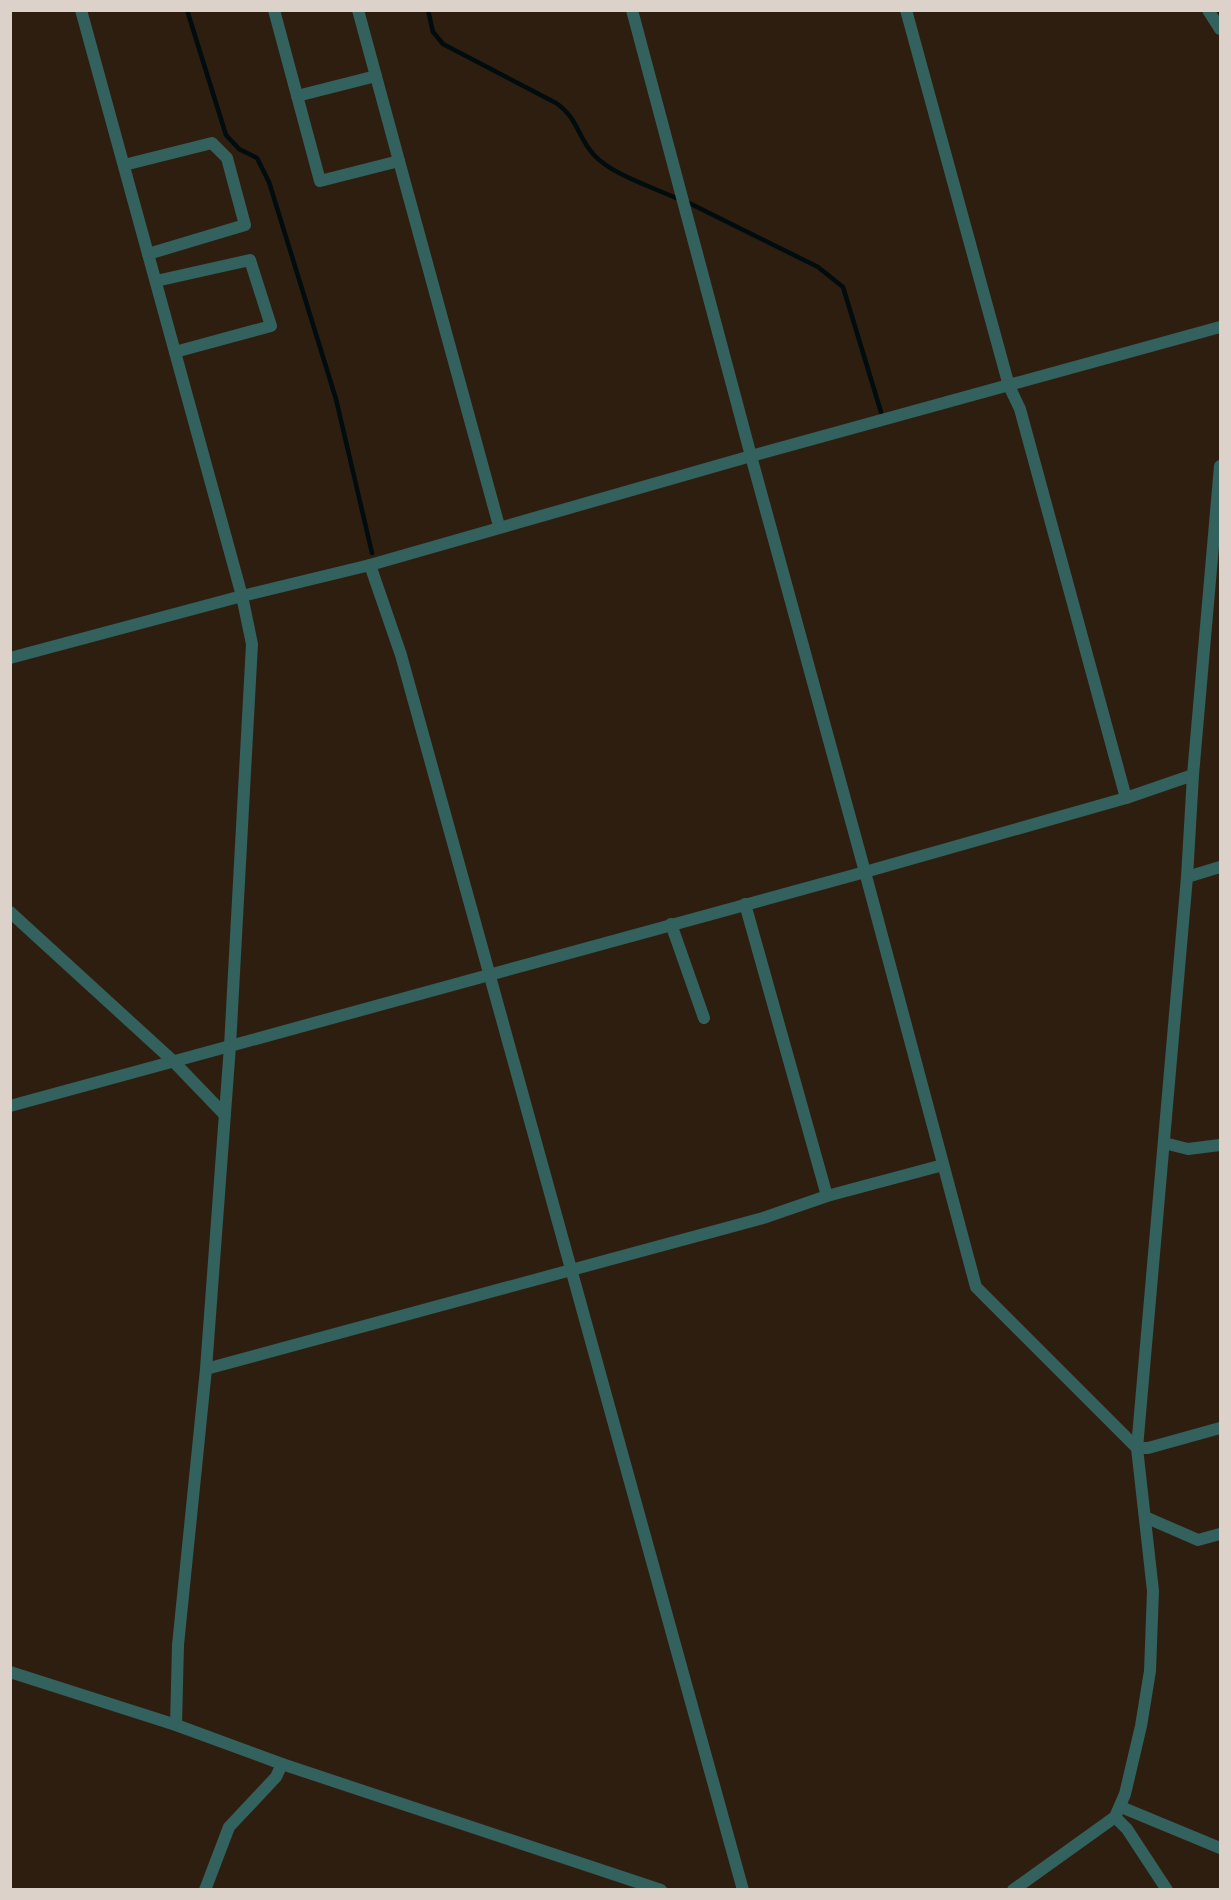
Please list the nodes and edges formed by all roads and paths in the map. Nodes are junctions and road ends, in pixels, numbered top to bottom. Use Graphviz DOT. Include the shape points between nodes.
graph roads {
  1 [pos="81,10"];
  2 [pos="274,10"];
  3 [pos="358,10"];
  4 [pos="632,10"];
  5 [pos="906,10"];
  6 [pos="1208,10"];
  7 [pos="1221,29"];
  8 [pos="376,76"];
  9 [pos="297,96"];
  10 [pos="399,161"];
  11 [pos="124,165"];
  12 [pos="148,254"];
  13 [pos="156,281"];
  14 [pos="1221,327"];
  15 [pos="175,352"];
  16 [pos="1008,386"];
  17 [pos="750,456"];
  18 [pos="1221,466"];
  19 [pos="499,526"];
  20 [pos="370,565"];
  21 [pos="242,596"];
  22 [pos="10,658"];
  23 [pos="1193,775"];
  24 [pos="1126,798"];
  25 [pos="1221,867"];
  26 [pos="865,872"];
  27 [pos="1188,876"];
  28 [pos="745,904"];
  29 [pos="10,912"];
  30 [pos="671,924"];
  31 [pos="489,975"];
  32 [pos="704,1018"];
  33 [pos="230,1046"];
  34 [pos="173,1061"];
  35 [pos="10,1106"];
  36 [pos="225,1115"];
  37 [pos="1164,1143"];
  38 [pos="1221,1145"];
  39 [pos="943,1165"];
  40 [pos="827,1196"];
  41 [pos="572,1269"];
  42 [pos="206,1369"];
  43 [pos="1221,1428"];
  44 [pos="1137,1448"];
  45 [pos="1145,1517"];
  46 [pos="1221,1534"];
  47 [pos="10,1671"];
  48 [pos="176,1725"];
  49 [pos="282,1764"];
  50 [pos="1118,1812"];
  51 [pos="1221,1848"];
  52 [pos="205,1890"];
  53 [pos="661,1890"];
  54 [pos="743,1890"];
  55 [pos="1013,1890"];
  56 [pos="1167,1890"];
  1 -- 11 [label="street"];
  2 -- 9 [label="street"];
  3 -- 8 [label="street"];
  4 -- 17 [label="street"];
  5 -- 16 [label="street"];
  6 -- 7 [label="street"];
  8 -- 9 [label="street"];
  8 -- 10 [label="street"];
  9 -- 10 [label="street" via="320,181"];
  10 -- 19 [label="street"];
  11 -- 12 [label="street"];
  11 -- 12 [label="street" via="212,143 227,158 244,225"];
  12 -- 13 [label="street"];
  13 -- 15 [label="street"];
  13 -- 15 [label="street" via="250,260 271,326"];
  14 -- 16 [label="street"];
  15 -- 21 [label="street"];
  16 -- 17 [label="street"];
  16 -- 24 [label="street" via="1020,409"];
  17 -- 19 [label="street"];
  17 -- 26 [label="street"];
  18 -- 23 [label="street"];
  19 -- 20 [label="street"];
  20 -- 21 [label="street"];
  20 -- 31 [label="street" via="401,655"];
  21 -- 22 [label="street"];
  21 -- 33 [label="street" via="252,644"];
  23 -- 24 [label="street"];
  23 -- 27 [label="street"];
  24 -- 26 [label="street"];
  25 -- 27 [label="street"];
  26 -- 28 [label="street"];
  26 -- 39 [label="street"];
  27 -- 37 [label="street"];
  28 -- 30 [label="street"];
  28 -- 40 [label="street"];
  29 -- 34 [label="street"];
  30 -- 31 [label="street"];
  30 -- 32 [label="street"];
  31 -- 33 [label="street"];
  31 -- 41 [label="street"];
  33 -- 34 [label="street"];
  33 -- 36 [label="street"];
  34 -- 35 [label="street"];
  34 -- 36 [label="street"];
  36 -- 42 [label="street"];
  37 -- 38 [label="street" via="1188,1149"];
  37 -- 44 [label="street"];
  39 -- 40 [label="street"];
  39 -- 44 [label="street" via="976,1287"];
  40 -- 41 [label="street" via="763,1218"];
  41 -- 42 [label="street"];
  41 -- 54 [label="street"];
  42 -- 48 [label="street" via="178,1645"];
  43 -- 44 [label="street"];
  44 -- 45 [label="street"];
  45 -- 46 [label="street" via="1198,1540"];
  45 -- 50 [label="street" via="1153,1591 1150,1671 1141,1726"];
  47 -- 48 [label="street"];
  48 -- 49 [label="street"];
  49 -- 52 [label="street" via="276,1777 229,1827"];
  49 -- 53 [label="street"];
  50 -- 51 [label="street"];
  50 -- 55 [label="street"];
  50 -- 56 [label="street"];
}
